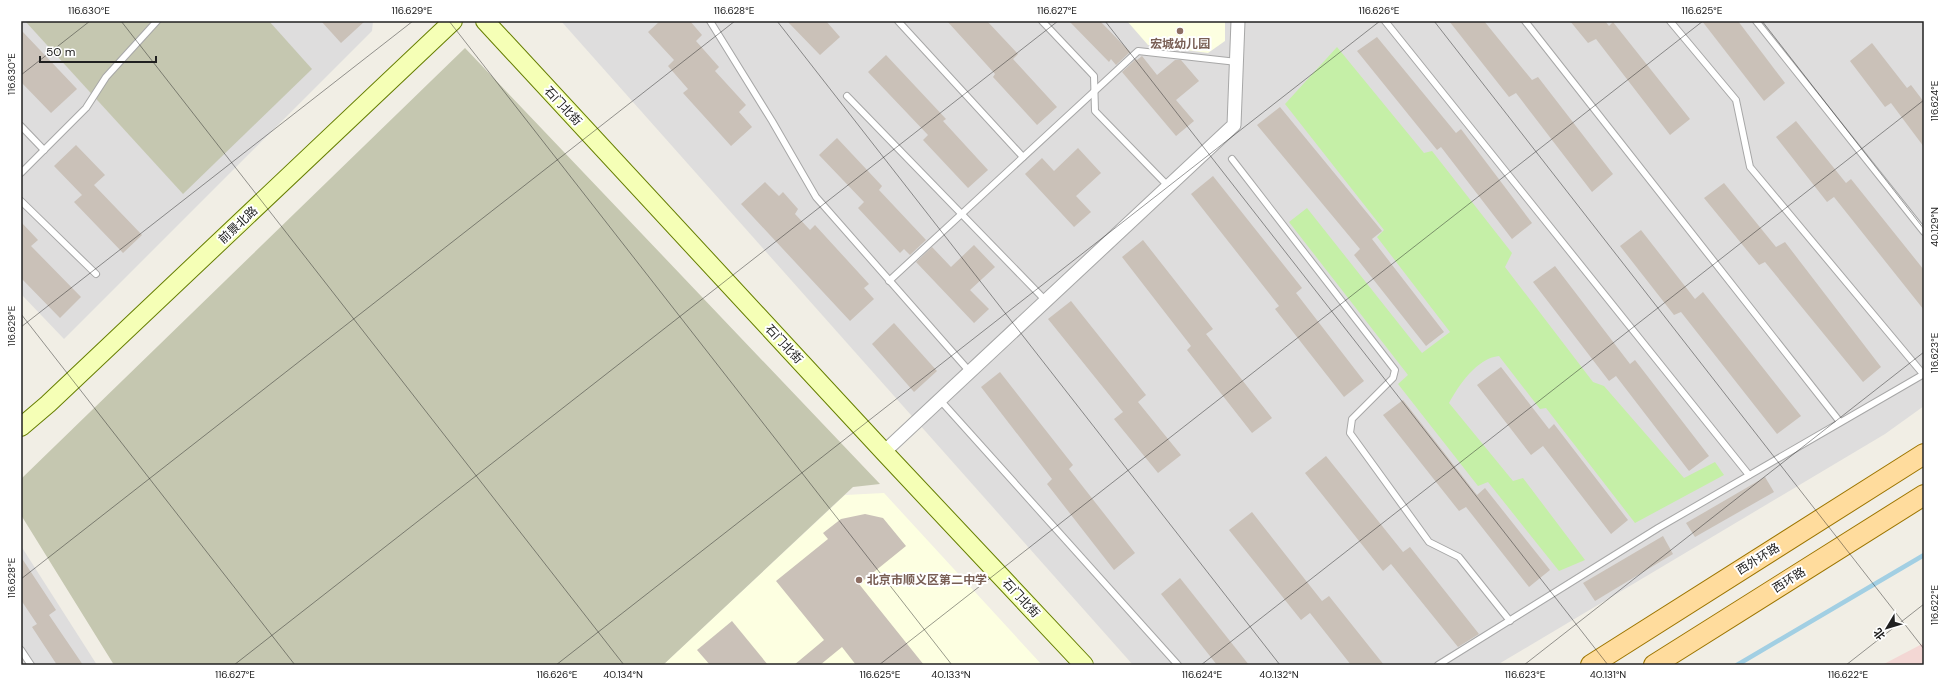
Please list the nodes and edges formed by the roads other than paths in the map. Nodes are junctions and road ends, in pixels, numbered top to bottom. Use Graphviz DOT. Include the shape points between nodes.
graph roads {
  1 [pos="158,21"];
  2 [pos="453,21"];
  3 [pos="485,21"];
  4 [pos="710,21"];
  5 [pos="898,21"];
  6 [pos="1042,21"];
  7 [pos="1238,21"];
  8 [pos="1385,21"];
  9 [pos="1525,21"];
  10 [pos="1670,21"];
  11 [pos="1756,21"];
  12 [pos="1237,62"];
  13 [pos="1095,91"];
  14 [pos="847,96"];
  15 [pos="21,126"];
  16 [pos="44,150"];
  17 [pos="1023,157"];
  18 [pos="1232,159"];
  19 [pos="21,173"];
  20 [pos="1168,186"];
  21 [pos="21,201"];
  22 [pos="961,214"];
  23 [pos="1924,232"];
  24 [pos="96,274"];
  25 [pos="889,281"];
  26 [pos="1046,301"];
  27 [pos="970,372"];
  28 [pos="1924,374"];
  29 [pos="940,400"];
  30 [pos="1840,422"];
  31 [pos="21,427"];
  32 [pos="884,452"];
  33 [pos="1924,454"];
  34 [pos="1749,475"];
  35 [pos="1924,495"];
  36 [pos="1510,621"];
  37 [pos="21,650"];
  38 [pos="31,665"];
  39 [pos="1084,665"];
  40 [pos="1178,665"];
  41 [pos="1438,665"];
  42 [pos="1591,665"];
  43 [pos="1654,665"];
  1 -- 16 [label="lane" via="106,77 86,108"];
  2 -- 31 [label="street, 前景北路"];
  3 -- 32 [label="street, 石门北街"];
  4 -- 25 [label="lane" via="816,197"];
  5 -- 17 [label="lane"];
  6 -- 13 [label="lane" via="1094,76"];
  7 -- 12 [label="street"];
  8 -- 34 [label="lane"];
  9 -- 30 [label="lane"];
  10 -- 28 [label="lane" via="1736,100 1750,167"];
  11 -- 23 [label="lane"];
  12 -- 13 [label="lane" via="1138,51"];
  12 -- 20 [label="street" via="1234,125"];
  13 -- 17 [label="lane"];
  13 -- 20 [label="lane" via="1096,111"];
  14 -- 22 [label="lane"];
  15 -- 16 [label="lane"];
  16 -- 19 [label="lane"];
  17 -- 22 [label="lane"];
  18 -- 36 [label="lane" via="1395,370 1393,378 1352,419 1350,433 1429,542 1458,557"];
  20 -- 26 [label="street"];
  21 -- 24 [label="lane"];
  22 -- 25 [label="lane"];
  22 -- 26 [label="lane"];
  25 -- 27 [label="lane"];
  26 -- 27 [label="street"];
  27 -- 29 [label="street"];
  28 -- 30 [label="lane"];
  29 -- 32 [label="street"];
  29 -- 40 [label="lane"];
  30 -- 34 [label="lane"];
  32 -- 39 [label="street, 石门北街"];
  33 -- 42 [label="main road, 西外环路"];
  34 -- 36 [label="lane" via="1658,528"];
  35 -- 43 [label="main road, 西环路"];
  36 -- 41 [label="lane"];
  37 -- 38 [label="lane"];
}
